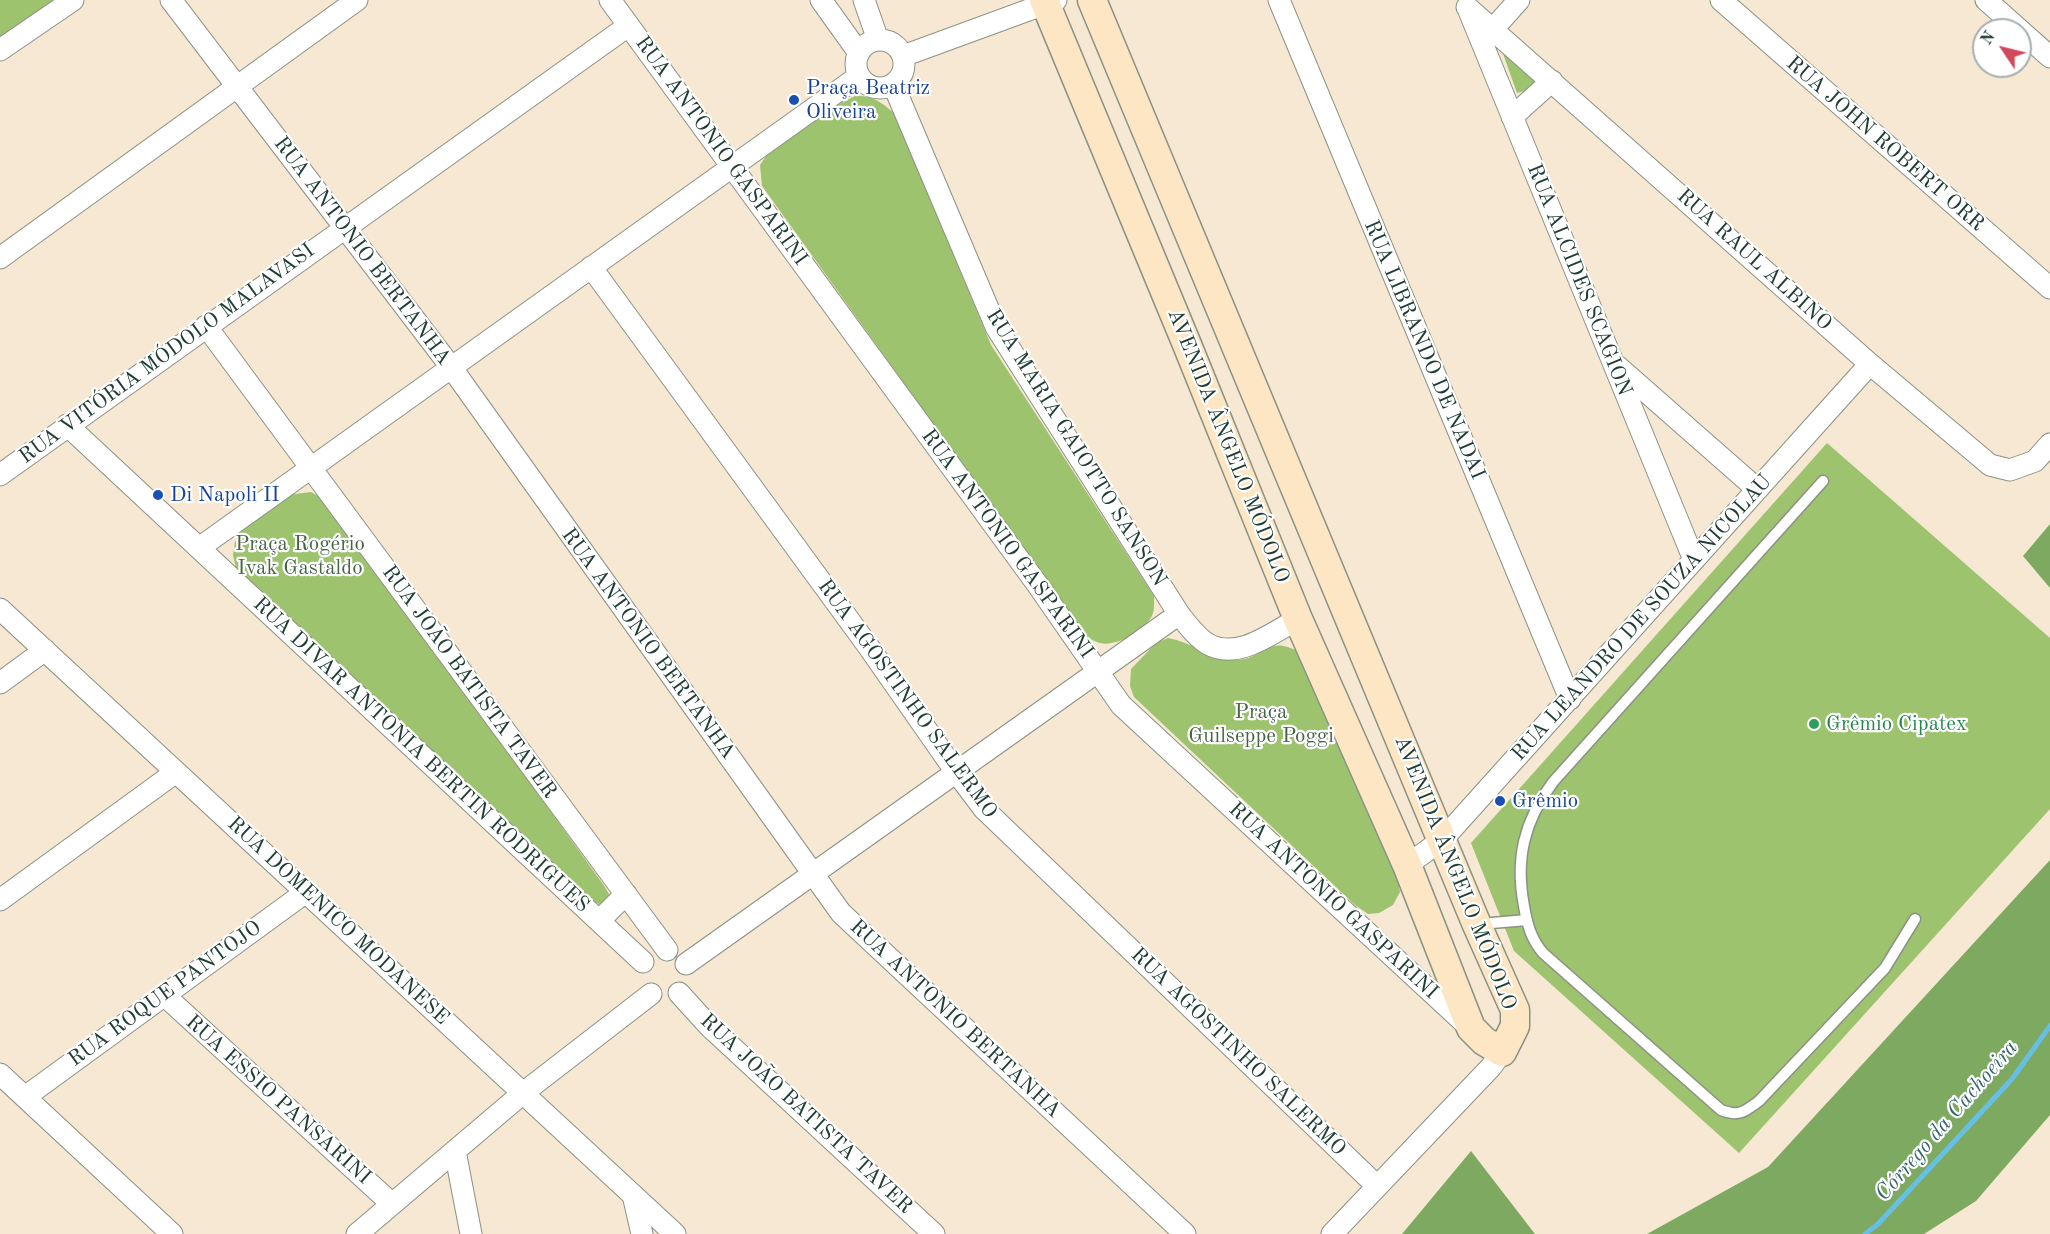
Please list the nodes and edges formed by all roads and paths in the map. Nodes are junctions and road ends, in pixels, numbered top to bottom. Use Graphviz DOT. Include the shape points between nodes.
graph roads {
  1 [pos="73,0"];
  2 [pos="171,0"];
  3 [pos="357,0"];
  4 [pos="610,0"];
  5 [pos="821,0"];
  6 [pos="864,0"];
  7 [pos="1092,0"];
  8 [pos="1279,0"];
  9 [pos="1519,0"];
  10 [pos="1721,0"];
  11 [pos="1986,0"];
  12 [pos="1048,1"];
  13 [pos="1466,4"];
  14 [pos="628,26"];
  15 [pos="1493,29"];
  16 [pos="878,40"];
  17 [pos="0,51"];
  18 [pos="859,53"];
  19 [pos="903,56"];
  20 [pos="2050,57"];
  21 [pos="859,76"];
  22 [pos="1552,81"];
  23 [pos="893,84"];
  24 [pos="236,87"];
  25 [pos="1512,117"];
  26 [pos="733,166"];
  27 [pos="344,228"];
  28 [pos="0,258"];
  29 [pos="591,267"];
  30 [pos="2050,288"];
  31 [pos="206,326"];
  32 [pos="1612,362"];
  33 [pos="1870,364"];
  34 [pos="451,367"];
  35 [pos="68,425"];
  36 [pos="2050,444"];
  37 [pos="310,468"];
  38 [pos="0,474"];
  39 [pos="1823,481"];
  40 [pos="1757,489"];
  41 [pos="199,548"];
  42 [pos="1694,560"];
  43 [pos="0,609"];
  44 [pos="1179,614"];
  45 [pos="1298,619"];
  46 [pos="45,650"];
  47 [pos="1098,671"];
  48 [pos="0,683"];
  49 [pos="1570,699"];
  50 [pos="176,772"];
  51 [pos="956,772"];
  52 [pos="1443,840"];
  53 [pos="1407,866"];
  54 [pos="813,874"];
  55 [pos="306,892"];
  56 [pos="626,894"];
  57 [pos="0,900"];
  58 [pos="1915,919"];
  59 [pos="1527,920"];
  60 [pos="599,921"];
  61 [pos="1477,925"];
  62 [pos="667,950"];
  63 [pos="643,962"];
  64 [pos="686,964"];
  65 [pos="679,993"];
  66 [pos="651,994"];
  67 [pos="164,995"];
  68 [pos="1471,1028"];
  69 [pos="1502,1052"];
  70 [pos="0,1074"];
  71 [pos="523,1093"];
  72 [pos="25,1097"];
  73 [pos="454,1151"];
  74 [pos="1377,1186"];
  75 [pos="633,1195"];
  76 [pos="392,1204"];
  77 [pos="172,1234"];
  78 [pos="357,1234"];
  79 [pos="471,1234"];
  80 [pos="642,1234"];
  81 [pos="675,1234"];
  82 [pos="934,1234"];
  83 [pos="1185,1234"];
  84 [pos="1332,1234"];
  1 -- 17 [label="street"];
  2 -- 24 [label="street, RUA ANTONIO BERTANHA"];
  3 -- 24 [label="street"];
  4 -- 14 [label="street, RUA ANTONIO GASPARINI"];
  5 -- 18 [label="street"];
  6 -- 16 [label="street"];
  7 -- 52 [label="street, AVENIDA ÂNGELO MÓDOLO"];
  8 -- 49 [label="street, RUA LIBRANDO DE NADAI"];
  9 -- 15 [label="street"];
  10 -- 30 [label="street, RUA JOHN ROBERT ORR"];
  11 -- 20 [label="street"];
  12 -- 19 [label="street"];
  12 -- 45 [label="street, AVENIDA ÂNGELO MÓDOLO"];
  13 -- 15 [label="street, RUA RAUL ALBINO"];
  13 -- 25 [label="street, RUA ALCIDES SCAGION"];
  14 -- 26 [label="street, RUA ANTONIO GASPARINI"];
  14 -- 27 [label="street, RUA VITÓRIA MÓDOLO MALAVASI"];
  15 -- 22 [label="street, RUA RAUL ALBINO"];
  16 -- 18 [label="street"];
  16 -- 19 [label="street" via="893,44"];
  18 -- 21 [label="street"];
  19 -- 23 [label="street" via="902,72"];
  21 -- 23 [label="street" via="878,88"];
  21 -- 26 [label="street"];
  22 -- 25 [label="street"];
  22 -- 33 [label="street, RUA RAUL ALBINO"];
  23 -- 44 [label="street, RUA MARIA GAIOTTO SANSON" via="996,327"];
  24 -- 27 [label="street, RUA ANTONIO BERTANHA"];
  24 -- 28 [label="street"];
  25 -- 32 [label="street, RUA ALCIDES SCAGION"];
  26 -- 29 [label="street"];
  26 -- 47 [label="street, RUA ANTONIO GASPARINI"];
  27 -- 31 [label="street, RUA VITÓRIA MÓDOLO MALAVASI"];
  27 -- 34 [label="street, RUA ANTONIO BERTANHA"];
  29 -- 34 [label="street"];
  29 -- 51 [label="street, RUA AGOSTINHO SALERMO"];
  31 -- 35 [label="street, RUA VITÓRIA MÓDOLO MALAVASI"];
  31 -- 37 [label="street, RUA JOÃO BATISTA TAVER"];
  32 -- 40 [label="street"];
  32 -- 42 [label="street, RUA ALCIDES SCAGION"];
  33 -- 36 [label="street, RUA RAUL ALBINO" via="1990,465 2010,470 2035,461"];
  33 -- 40 [label="street, RUA LEANDRO DE SOUZA NICOLAU"];
  34 -- 37 [label="street"];
  34 -- 54 [label="street, RUA ANTONIO BERTANHA"];
  35 -- 38 [label="street, RUA VITÓRIA MÓDOLO MALAVASI"];
  35 -- 41 [label="street, RUA DIVAR ANTONIA BERTIN RODRIGUES"];
  37 -- 41 [label="street"];
  37 -- 56 [label="street, RUA JOÃO BATISTA TAVER"];
  39 -- 59 [label="lane" via="1539,801 1521,860 1520,888"];
  40 -- 42 [label="street, RUA LEANDRO DE SOUZA NICOLAU"];
  41 -- 60 [label="street, RUA DIVAR ANTONIA BERTIN RODRIGUES"];
  42 -- 49 [label="street, RUA LEANDRO DE SOUZA NICOLAU"];
  43 -- 46 [label="street, RUA DOMENICO MODANESE"];
  44 -- 45 [label="street, RUA MARIA GAIOTTO SANSON" via="1208,645 1226,649 1245,647"];
  44 -- 47 [label="street"];
  45 -- 53 [label="street, AVENIDA ÂNGELO MÓDOLO"];
  46 -- 48 [label="street"];
  46 -- 50 [label="street, RUA DOMENICO MODANESE"];
  47 -- 51 [label="street"];
  47 -- 68 [label="street, RUA ANTONIO GASPARINI" via="1121,705"];
  49 -- 52 [label="street, RUA LEANDRO DE SOUZA NICOLAU"];
  50 -- 55 [label="street, RUA DOMENICO MODANESE"];
  50 -- 57 [label="street"];
  51 -- 54 [label="street"];
  51 -- 74 [label="street, RUA AGOSTINHO SALERMO" via="984,809"];
  52 -- 53 [label="street, RUA LEANDRO DE SOUZA NICOLAU"];
  52 -- 61 [label="street, AVENIDA ÂNGELO MÓDOLO"];
  53 -- 68 [label="street, AVENIDA ÂNGELO MÓDOLO"];
  54 -- 64 [label="street"];
  54 -- 83 [label="street, RUA ANTONIO BERTANHA" via="841,913"];
  55 -- 67 [label="street, RUA ROQUE PANTOJO"];
  55 -- 71 [label="street, RUA DOMENICO MODANESE"];
  56 -- 60 [label="street"];
  56 -- 62 [label="street, RUA JOÃO BATISTA TAVER"];
  58 -- 59 [label="lane" via="1884,968 1759,1101 1744,1112 1733,1114 1721,1110 1543,953 1532,938"];
  59 -- 61 [label="lane"];
  60 -- 63 [label="street, RUA DIVAR ANTONIA BERTIN RODRIGUES"];
  61 -- 69 [label="street, AVENIDA ÂNGELO MÓDOLO" via="1515,1010 1515,1026"];
  62 -- 63 [label="street" via="653,952"];
  62 -- 64 [label="street"];
  63 -- 66 [label="street" via="641,983"];
  64 -- 65 [label="street" via="688,979"];
  65 -- 66 [label="street" via="665,998"];
  65 -- 82 [label="street, RUA JOÃO BATISTA TAVER" via="709,1026"];
  66 -- 71 [label="street"];
  67 -- 72 [label="street, RUA ROQUE PANTOJO"];
  67 -- 76 [label="street, RUA ESSIO PANSARINI"];
  68 -- 69 [label="street, AVENIDA ÂNGELO MÓDOLO"];
  69 -- 74 [label="street"];
  70 -- 72 [label="street"];
  71 -- 73 [label="street"];
  71 -- 75 [label="street, RUA DOMENICO MODANESE"];
  72 -- 77 [label="street"];
  73 -- 76 [label="street"];
  73 -- 79 [label="street"];
  74 -- 84 [label="street"];
  75 -- 80 [label="street"];
  75 -- 81 [label="street, RUA DOMENICO MODANESE"];
  76 -- 78 [label="street"];
}
